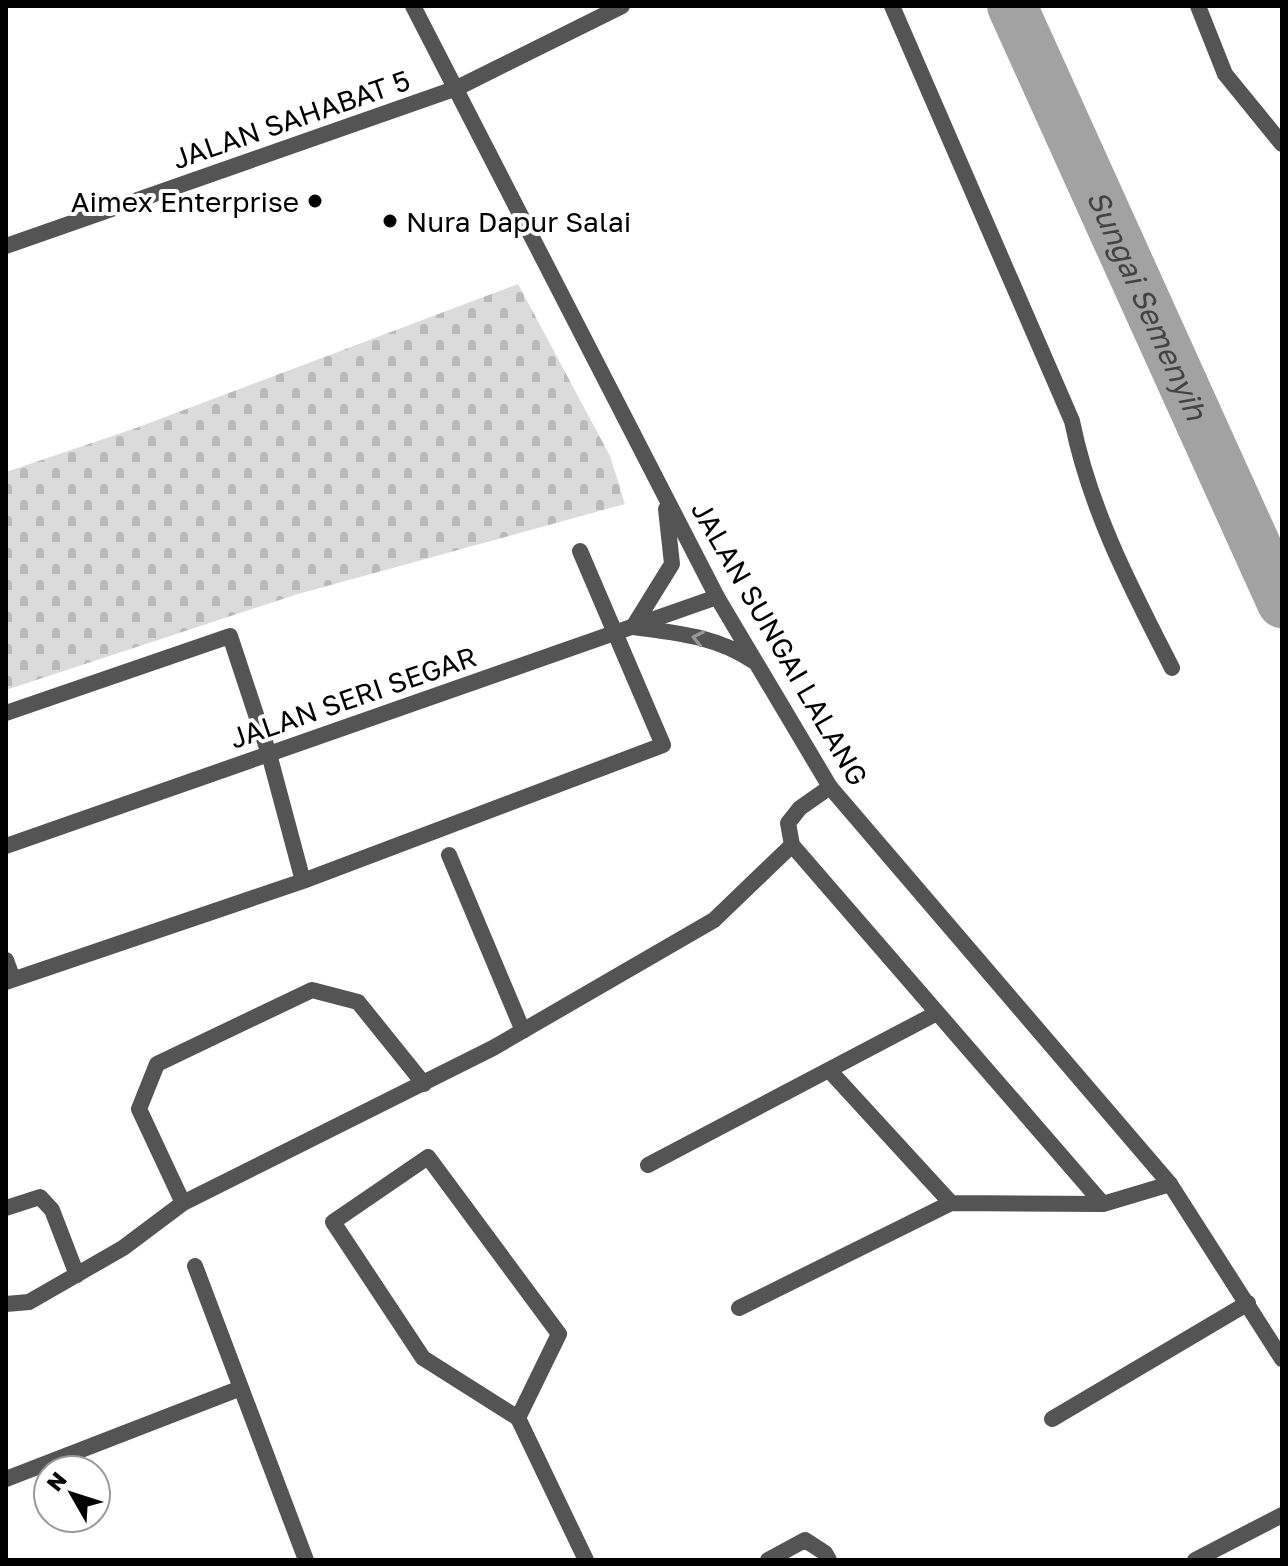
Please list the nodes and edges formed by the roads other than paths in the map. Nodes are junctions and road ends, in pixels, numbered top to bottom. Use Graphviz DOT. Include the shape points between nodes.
graph roads {
  1 [pos="413,6"];
  2 [pos="622,6"];
  3 [pos="892,6"];
  4 [pos="1198,6"];
  5 [pos="457,88"];
  6 [pos="1282,144"];
  7 [pos="6,246"];
  8 [pos="665,497"];
  9 [pos="580,551"];
  10 [pos="717,597"];
  11 [pos="625,629"];
  12 [pos="758,664"];
  13 [pos="1172,668"];
  14 [pos="6,713"];
  15 [pos="269,754"];
  16 [pos="830,787"];
  17 [pos="792,845"];
  18 [pos="6,846"];
  19 [pos="449,855"];
  20 [pos="303,881"];
  21 [pos="6,960"];
  22 [pos="9,980"];
  23 [pos="937,1013"];
  24 [pos="523,1031"];
  25 [pos="829,1070"];
  26 [pos="424,1084"];
  27 [pos="648,1165"];
  28 [pos="1170,1184"];
  29 [pos="183,1203"];
  30 [pos="951,1203"];
  31 [pos="1103,1204"];
  32 [pos="6,1208"];
  33 [pos="195,1266"];
  34 [pos="77,1275"];
  35 [pos="1248,1303"];
  36 [pos="6,1304"];
  37 [pos="739,1308"];
  38 [pos="1282,1359"];
  39 [pos="241,1388"];
  40 [pos="518,1418"];
  41 [pos="1052,1419"];
  42 [pos="6,1479"];
  43 [pos="1282,1515"];
  44 [pos="306,1560"];
  45 [pos="586,1560"];
  46 [pos="768,1560"];
  47 [pos="829,1560"];
  48 [pos="1195,1560"];
  1 -- 5 [label="street, JALAN SUNGAI LALANG"];
  2 -- 5 [label="street, JALAN SAHABAT 5"];
  3 -- 13 [label="street" via="1072,421 1081,464 1118,564"];
  4 -- 6 [label="street" via="1225,74"];
  5 -- 7 [label="street, JALAN SAHABAT 5"];
  5 -- 8 [label="street, JALAN SUNGAI LALANG"];
  8 -- 10 [label="street, JALAN SUNGAI LALANG"];
  8 -- 11 [label="street" via="672,564"];
  9 -- 11 [label="street"];
  10 -- 11 [label="street, JALAN SERI SEGAR"];
  10 -- 12 [label="street, JALAN SUNGAI LALANG"];
  12 -- 11 [label="street, one-way" via="731,646"];
  11 -- 15 [label="street, JALAN SERI SEGAR"];
  11 -- 20 [label="street" via="663,745"];
  12 -- 16 [label="street, JALAN SUNGAI LALANG"];
  14 -- 15 [label="street" via="230,636"];
  15 -- 18 [label="street, JALAN SERI SEGAR"];
  15 -- 20 [label="street"];
  16 -- 17 [label="street" via="788,823"];
  16 -- 28 [label="street, JALAN SUNGAI LALANG"];
  17 -- 23 [label="street"];
  17 -- 24 [label="street" via="714,920"];
  19 -- 24 [label="street"];
  20 -- 22 [label="street"];
  21 -- 22 [label="street"];
  23 -- 25 [label="street"];
  23 -- 31 [label="street"];
  24 -- 26 [label="street"];
  25 -- 27 [label="street"];
  25 -- 30 [label="street"];
  26 -- 29 [label="street"];
  26 -- 29 [label="street" via="358,1002 312,990 157,1064 139,1109"];
  28 -- 31 [label="street"];
  28 -- 35 [label="street, JALAN SUNGAI LALANG"];
  29 -- 34 [label="street"];
  30 -- 31 [label="street"];
  30 -- 37 [label="street"];
  32 -- 34 [label="street" via="40,1197 52,1210"];
  33 -- 39 [label="street"];
  34 -- 36 [label="street" via="29,1302"];
  35 -- 38 [label="street, JALAN SUNGAI LALANG"];
  35 -- 41 [label="street"];
  39 -- 42 [label="street"];
  39 -- 44 [label="street"];
  40 -- 40 [label="street" via="559,1334 428,1157 333,1222 423,1358"];
  40 -- 45 [label="street"];
  43 -- 48 [label="street"];
  46 -- 47 [label="street" via="805,1540"];
}
